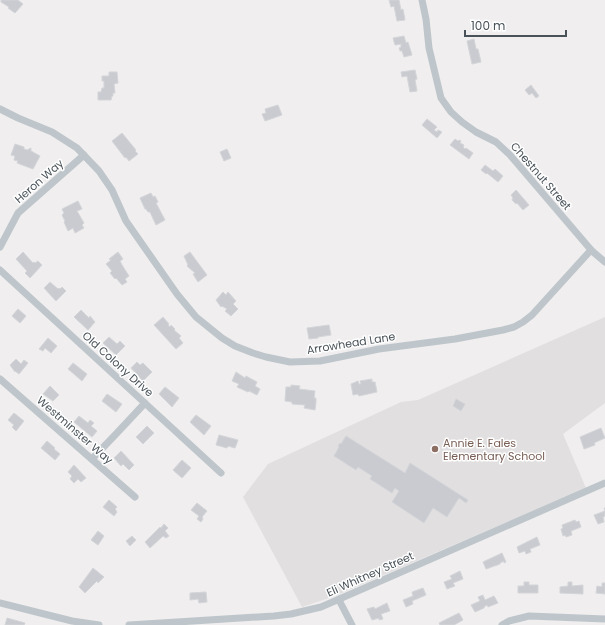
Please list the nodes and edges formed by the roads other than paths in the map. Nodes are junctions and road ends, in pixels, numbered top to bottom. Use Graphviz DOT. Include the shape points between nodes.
graph roads {
  1 [pos="422,0"];
  2 [pos="0,108"];
  3 [pos="84,155"];
  4 [pos="0,246"];
  5 [pos="591,250"];
  6 [pos="605,262"];
  7 [pos="0,270"];
  8 [pos="0,379"];
  9 [pos="145,402"];
  10 [pos="92,459"];
  11 [pos="221,473"];
  12 [pos="605,484"];
  13 [pos="135,497"];
  14 [pos="339,600"];
  15 [pos="0,603"];
  16 [pos="605,619"];
  17 [pos="99,625"];
  18 [pos="129,625"];
  19 [pos="352,625"];
  20 [pos="502,625"];
  1 -- 5 [label="street, Chestnut Street" via="429,48 441,98 450,112 476,132 496,142 510,155"];
  2 -- 3 [label="street, Arrowhead Lane" via="63,138"];
  3 -- 4 [label="street, Heron Way" via="18,213"];
  3 -- 5 [label="street, Arrowhead Lane" via="99,171 112,190 126,221 196,317 235,346 276,359 320,361 514,327 532,315"];
  5 -- 6 [label="street, Chestnut Street"];
  7 -- 9 [label="street, Old Colony Drive"];
  8 -- 10 [label="street, Westminster Way"];
  9 -- 10 [label="street"];
  9 -- 11 [label="street, Old Colony Drive"];
  10 -- 13 [label="street, Westminster Way"];
  12 -- 14 [label="street, Eli Whitney Street"];
  14 -- 18 [label="street, Eli Whitney Street" via="291,614"];
  14 -- 19 [label="street"];
  15 -- 17 [label="street"];
  16 -- 20 [label="street" via="529,616"];
}
